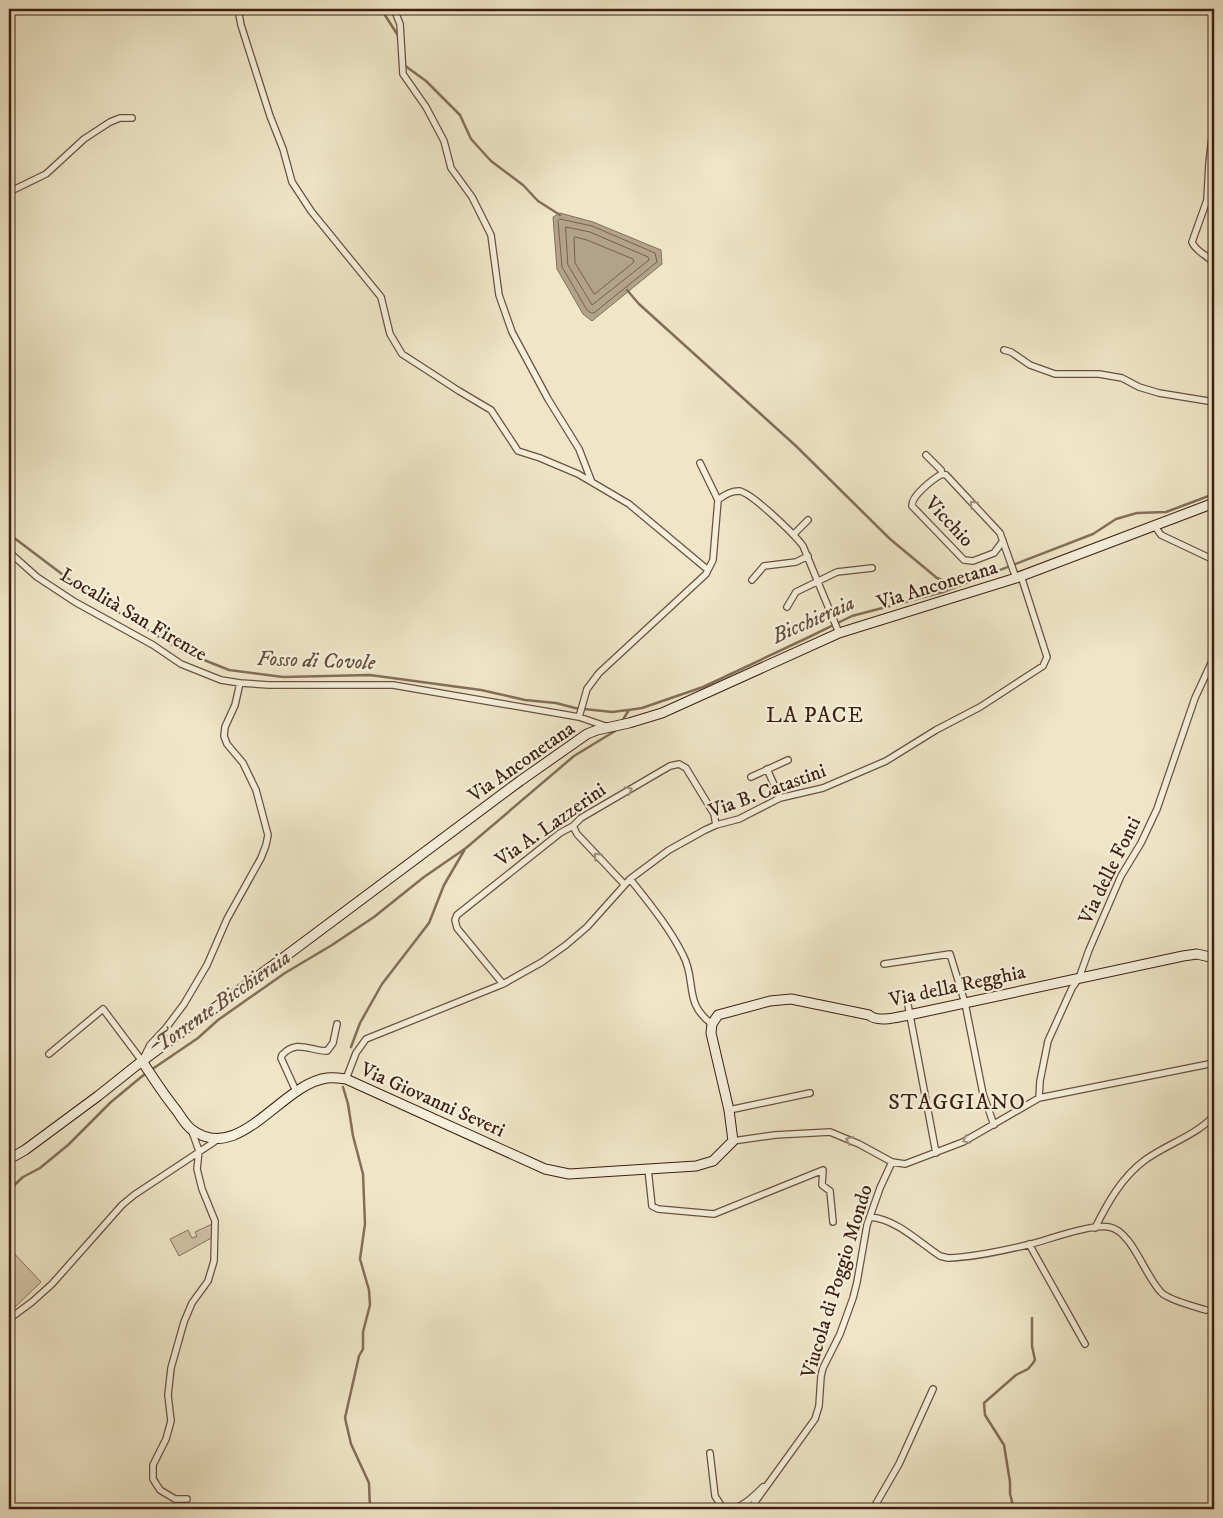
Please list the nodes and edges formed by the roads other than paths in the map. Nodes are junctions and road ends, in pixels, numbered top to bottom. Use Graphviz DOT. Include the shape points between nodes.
graph roads {
  1 [pos="238,9"];
  2 [pos="394,9"];
  3 [pos="132,118"];
  4 [pos="1214,121"];
  5 [pos="9,192"];
  6 [pos="1214,263"];
  7 [pos="9,316"];
  8 [pos="9,322"];
  9 [pos="1004,350"];
  10 [pos="1214,402"];
  11 [pos="926,455"];
  12 [pos="700,463"];
  13 [pos="942,474"];
  14 [pos="591,480"];
  15 [pos="718,500"];
  16 [pos="1214,503"];
  17 [pos="808,520"];
  18 [pos="1154,525"];
  19 [pos="794,534"];
  20 [pos="1003,541"];
  21 [pos="9,552"];
  22 [pos="808,556"];
  23 [pos="1214,560"];
  24 [pos="872,568"];
  25 [pos="708,570"];
  26 [pos="1017,576"];
  27 [pos="752,580"];
  28 [pos="818,581"];
  29 [pos="787,607"];
  30 [pos="839,633"];
  31 [pos="1214,657"];
  32 [pos="240,683"];
  33 [pos="580,715"];
  34 [pos="608,727"];
  35 [pos="788,760"];
  36 [pos="767,769"];
  37 [pos="751,777"];
  38 [pos="780,798"];
  39 [pos="716,825"];
  40 [pos="574,826"];
  41 [pos="630,879"];
  42 [pos="624,884"];
  43 [pos="1214,958"];
  44 [pos="884,964"];
  45 [pos="1079,978"];
  46 [pos="503,984"];
  47 [pos="966,1003"];
  48 [pos="908,1010"];
  49 [pos="337,1024"];
  50 [pos="712,1024"];
  51 [pos="49,1054"];
  52 [pos="1214,1063"];
  53 [pos="144,1064"];
  54 [pos="346,1079"];
  55 [pos="296,1091"];
  56 [pos="810,1093"];
  57 [pos="1039,1098"];
  58 [pos="729,1110"];
  59 [pos="1214,1116"];
  60 [pos="994,1125"];
  61 [pos="189,1128"];
  62 [pos="217,1140"];
  63 [pos="733,1141"];
  64 [pos="199,1152"];
  65 [pos="936,1153"];
  66 [pos="9,1159"];
  67 [pos="892,1162"];
  68 [pos="648,1169"];
  69 [pos="870,1218"];
  70 [pos="833,1222"];
  71 [pos="1095,1228"];
  72 [pos="1029,1244"];
  73 [pos="1206,1310"];
  74 [pos="9,1319"];
  75 [pos="1085,1344"];
  76 [pos="933,1389"];
  77 [pos="710,1453"];
  78 [pos="774,1475"];
  79 [pos="187,1499"];
  80 [pos="727,1509"];
  81 [pos="750,1509"];
  82 [pos="873,1509"];
  1 -- 14 [label="street" via="292,182 311,211 381,297 390,334 402,354 491,410 518,451"];
  2 -- 14 [label="street" via="400,24 403,74 426,107 444,141 452,168 472,197 491,235 499,295 512,332 579,449"];
  3 -- 5 [label="street" via="110,122 84,139 46,174"];
  4 -- 6 [label="street" via="1207,200 1192,242 1195,249"];
  7 -- 8 [label="street"];
  9 -- 10 [label="street" via="1030,365 1055,374 1099,374 1122,378 1159,393"];
  11 -- 13 [label="street"];
  12 -- 15 [label="street"];
  20 -- 13 [label="street, Vicchio, one-way" via="1000,533"];
  13 -- 20 [label="street, Vicchio" via="913,499 912,506 968,562 994,553"];
  14 -- 25 [label="street" via="629,504"];
  15 -- 19 [label="street" via="731,492 744,492"];
  15 -- 25 [label="street" via="714,552"];
  16 -- 18 [label="main road, Via Anconetana"];
  17 -- 19 [label="street"];
  18 -- 23 [label="street" via="1161,535"];
  18 -- 26 [label="main road, Via Anconetana"];
  19 -- 22 [label="street"];
  20 -- 26 [label="street, Vicchio"];
  21 -- 32 [label="street, Località San Firenze" via="37,577 75,602 182,664 221,680"];
  22 -- 27 [label="street" via="796,562 764,566"];
  22 -- 28 [label="street"];
  24 -- 28 [label="street" via="837,572"];
  25 -- 33 [label="street" via="599,673 587,689"];
  26 -- 30 [label="main road, Via Anconetana"];
  26 -- 38 [label="street, Via B. Catastini" via="1048,657 1043,666 980,708 886,761 823,788"];
  28 -- 29 [label="street" via="796,592"];
  28 -- 30 [label="street"];
  30 -- 34 [label="main road, Via Anconetana" via="662,712"];
  31 -- 45 [label="street, Via delle Fonti" via="1195,698 1157,809 1121,876"];
  32 -- 33 [label="street, Località San Firenze" via="393,685"];
  32 -- 53 [label="street" via="224,736 256,790 268,835 266,845 207,965 184,1004 150,1045"];
  33 -- 34 [label="street, Località San Firenze"];
  34 -- 53 [label="main road, Via Anconetana" via="578,739 520,781"];
  35 -- 36 [label="street"];
  36 -- 37 [label="street"];
  36 -- 38 [label="street"];
  38 -- 39 [label="street, Via B. Catastini" via="739,819"];
  40 -- 39 [label="street, Via A. Lazzerini, one-way" via="610,800 679,764 686,768 714,814"];
  39 -- 41 [label="street, Via B. Catastini" via="669,850"];
  42 -- 40 [label="street, one-way" via="577,834"];
  40 -- 46 [label="street, Via A. Lazzerini" via="560,833 455,917 457,928"];
  41 -- 42 [label="street, Via B. Catastini"];
  41 -- 50 [label="street" via="652,906 684,957 696,1008"];
  42 -- 46 [label="street, Via B. Catastini" via="587,927 566,945"];
  43 -- 45 [label="main road, Via della Regghia" via="1197,954 1183,956"];
  44 -- 47 [label="street" via="950,954"];
  45 -- 47 [label="main road, Via della Regghia"];
  45 -- 57 [label="street, Via delle Fonti" via="1048,1041"];
  46 -- 54 [label="street, Via B. Catastini" via="366,1039 356,1053"];
  47 -- 48 [label="main road, Via della Regghia"];
  47 -- 60 [label="street" via="983,1094"];
  48 -- 50 [label="main road, Via della Regghia" via="885,1018 872,1018 791,999 726,1012 718,1015"];
  48 -- 65 [label="street"];
  49 -- 55 [label="street" via="333,1043 327,1052 302,1046 282,1055"];
  50 -- 58 [label="main road" via="711,1033"];
  51 -- 53 [label="street" via="103,1009"];
  52 -- 57 [label="street"];
  53 -- 61 [label="main road"];
  53 -- 66 [label="main road, Via Anconetana"];
  54 -- 55 [label="main road, Via Giovanni Severi" via="316,1080"];
  54 -- 68 [label="main road, Via Giovanni Severi" via="545,1169 569,1174"];
  55 -- 62 [label="main road, Via Giovanni Severi" via="239,1133"];
  56 -- 58 [label="street"];
  57 -- 60 [label="street"];
  58 -- 63 [label="main road"];
  59 -- 71 [label="street" via="1134,1170 1111,1197"];
  60 -- 65 [label="street, one-way"];
  61 -- 62 [label="main road"];
  61 -- 64 [label="street"];
  62 -- 64 [label="street"];
  67 -- 63 [label="street, one-way" via="830,1132"];
  63 -- 68 [label="main road, Via Giovanni Severi" via="706,1164"];
  64 -- 74 [label="street" via="122,1206 52,1284"];
  64 -- 79 [label="street" via="197,1169 216,1221 214,1261 208,1281 192,1303 184,1322 170,1368 168,1395 171,1421 153,1465 153,1479 160,1490 175,1499"];
  65 -- 67 [label="street" via="905,1164"];
  67 -- 69 [label="street, Viucola di Poggio Mondo"];
  68 -- 70 [label="street" via="652,1206 714,1214 823,1170 822,1185 830,1191"];
  69 -- 72 [label="street" via="891,1223 948,1258"];
  69 -- 78 [label="street, Viucola di Poggio Mondo" via="852,1298 840,1334 823,1368 815,1419"];
  71 -- 72 [label="street"];
  71 -- 73 [label="street" via="1110,1227 1119,1232 1164,1294"];
  72 -- 75 [label="street"];
  76 -- 82 [label="street" via="899,1464"];
  77 -- 80 [label="street" via="715,1496 719,1505"];
  78 -- 80 [label="street" via="744,1503"];
  78 -- 81 [label="street, Viucola di Poggio Mondo"];
}
